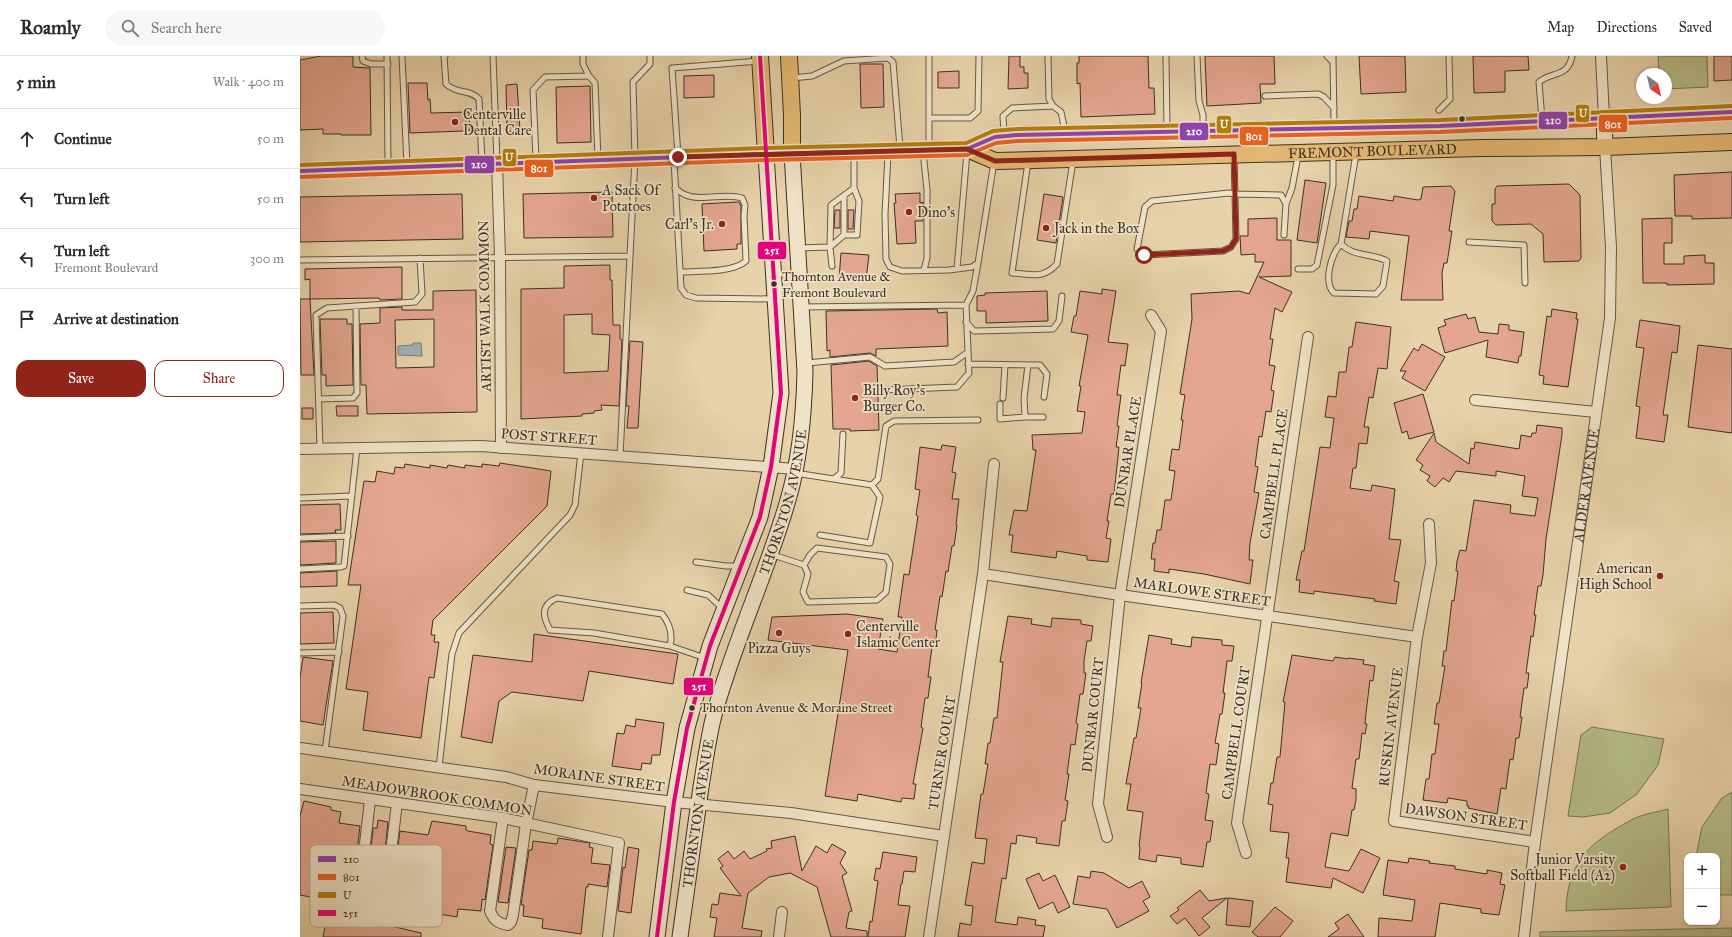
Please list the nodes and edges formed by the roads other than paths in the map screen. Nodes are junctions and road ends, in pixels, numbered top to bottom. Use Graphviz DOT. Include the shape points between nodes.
graph roads {
  1 [pos="362,56"];
  2 [pos="388,56"];
  3 [pos="402,56"];
  4 [pos="444,56"];
  5 [pos="493,56"];
  6 [pos="583,56"];
  7 [pos="650,56"];
  8 [pos="789,56"];
  9 [pos="929,56"];
  10 [pos="978,56"];
  11 [pos="1048,56"];
  12 [pos="1166,56"];
  13 [pos="1197,56"];
  14 [pos="1327,56"];
  15 [pos="1449,56"];
  16 [pos="1572,56"];
  17 [pos="1601,56"];
  18 [pos="761,58"];
  19 [pos="1333,59"];
  20 [pos="388,64"];
  21 [pos="589,76"];
  22 [pos="790,78"];
  23 [pos="1265,96"];
  24 [pos="1053,106"];
  25 [pos="1334,108"];
  26 [pos="1439,110"];
  27 [pos="1732,112"];
  28 [pos="929,118"];
  29 [pos="1604,118"];
  30 [pos="1542,121"];
  31 [pos="1334,129"];
  32 [pos="1167,132"];
  33 [pos="1203,132"];
  34 [pos="1065,134"];
  35 [pos="1004,136"];
  36 [pos="1732,142"];
  37 [pos="1605,147"];
  38 [pos="967,149"];
  39 [pos="926,150"];
  40 [pos="894,151"];
  41 [pos="1356,151"];
  42 [pos="1333,152"];
  43 [pos="854,153"];
  44 [pos="1299,153"];
  45 [pos="766,154"];
  46 [pos="792,154"];
  47 [pos="1234,154"];
  48 [pos="676,157"];
  49 [pos="635,158"];
  50 [pos="598,160"];
  51 [pos="1029,160"];
  52 [pos="1074,160"];
  53 [pos="995,161"];
  54 [pos="537,162"];
  55 [pos="490,164"];
  56 [pos="388,167"];
  57 [pos="407,167"];
  58 [pos="300,170"];
  59 [pos="675,188"];
  60 [pos="854,188"];
  61 [pos="1236,194"];
  62 [pos="844,196"];
  63 [pos="1286,204"];
  64 [pos="844,235"];
  65 [pos="1284,235"];
  66 [pos="1469,242"];
  67 [pos="1342,244"];
  68 [pos="830,247"];
  69 [pos="797,248"];
  70 [pos="630,256"];
  71 [pos="500,257"];
  72 [pos="420,258"];
  73 [pos="300,260"];
  74 [pos="978,263"];
  75 [pos="832,266"];
  76 [pos="957,269"];
  77 [pos="1298,269"];
  78 [pos="924,270"];
  79 [pos="680,272"];
  80 [pos="1525,283"];
  81 [pos="1062,296"];
  82 [pos="775,299"];
  83 [pos="966,305"];
  84 [pos="356,306"];
  85 [pos="801,307"];
  86 [pos="1151,315"];
  87 [pos="966,322"];
  88 [pos="1308,338"];
  89 [pos="968,352"];
  90 [pos="804,364"];
  91 [pos="968,364"];
  92 [pos="1005,365"];
  93 [pos="1028,365"];
  94 [pos="884,390"];
  95 [pos="1044,397"];
  96 [pos="1003,398"];
  97 [pos="319,399"];
  98 [pos="1475,400"];
  99 [pos="1000,404"];
  100 [pos="1596,412"];
  101 [pos="1025,417"];
  102 [pos="1044,417"];
  103 [pos="978,420"];
  104 [pos="843,434"];
  105 [pos="320,448"];
  106 [pos="357,448"];
  107 [pos="501,448"];
  108 [pos="300,449"];
  109 [pos="581,453"];
  110 [pos="620,456"];
  111 [pos="994,464"];
  112 [pos="771,467"];
  113 [pos="795,471"];
  114 [pos="834,479"];
  115 [pos="872,485"];
  116 [pos="352,496"];
  117 [pos="300,498"];
  118 [pos="1429,524"];
  119 [pos="820,535"];
  120 [pos="348,536"];
  121 [pos="300,538"];
  122 [pos="770,554"];
  123 [pos="696,562"];
  124 [pos="804,565"];
  125 [pos="741,566"];
  126 [pos="300,569"];
  127 [pos="983,574"];
  128 [pos="687,590"];
  129 [pos="1120,595"];
  130 [pos="300,606"];
  131 [pos="724,610"];
  132 [pos="1267,616"];
  133 [pos="1417,637"];
  134 [pos="670,646"];
  135 [pos="339,652"];
  136 [pos="300,653"];
  137 [pos="706,658"];
  138 [pos="300,748"];
  139 [pos="325,751"];
  140 [pos="439,768"];
  141 [pos="534,785"];
  142 [pos="300,789"];
  143 [pos="370,800"];
  144 [pos="674,802"];
  145 [pos="397,803"];
  146 [pos="699,804"];
  147 [pos="503,818"];
  148 [pos="1394,821"];
  149 [pos="526,824"];
  150 [pos="944,836"];
  151 [pos="1106,837"];
  152 [pos="1535,842"];
  153 [pos="365,845"];
  154 [pos="392,845"];
  155 [pos="1246,853"];
  156 [pos="782,912"];
  157 [pos="608,937"];
  158 [pos="657,937"];
  159 [pos="680,937"];
  160 [pos="779,937"];
  161 [pos="929,937"];
  162 [pos="1524,937"];
  1 -- 20 [label="lane" via="363,61 372,64"];
  2 -- 20 [label="lane"];
  3 -- 57 [label="lane"];
  4 -- 55 [label="lane" via="446,84 452,90 473,93 479,99"];
  5 -- 55 [label="lane"];
  6 -- 21 [label="lane" via="583,64"];
  7 -- 49 [label="lane" via="650,64 633,82"];
  8 -- 22 [label="main road, THORNTON AVENUE"];
  9 -- 28 [label="lane"];
  10 -- 28 [label="lane" via="978,111 970,118"];
  11 -- 24 [label="lane" via="1049,99"];
  12 -- 32 [label="lane"];
  13 -- 33 [label="lane"];
  14 -- 19 [label="lane"];
  15 -- 26 [label="lane" via="1450,99"];
  16 -- 30 [label="lane" via="1562,73 1546,76 1539,82"];
  17 -- 29 [label="street, ALDER AVENUE"];
  18 -- 45 [label="main road, THORNTON AVENUE"];
  18 -- 48 [label="lane" via="672,68"];
  19 -- 25 [label="lane"];
  20 -- 56 [label="lane"];
  21 -- 50 [label="lane" via="595,83"];
  21 -- 54 [label="lane" via="545,78 533,90"];
  22 -- 40 [label="lane" via="812,76 844,61 888,58 893,62"];
  22 -- 46 [label="main road, THORNTON AVENUE"];
  23 -- 25 [label="lane" via="1318,94"];
  24 -- 34 [label="lane" via="1061,112"];
  24 -- 35 [label="lane" via="1012,108 1003,116"];
  25 -- 31 [label="lane"];
  27 -- 29 [label="main road, FREMONT BOULEVARD"];
  28 -- 39 [label="lane"];
  29 -- 30 [label="main road, FREMONT BOULEVARD"];
  29 -- 37 [label="street, ALDER AVENUE"];
  30 -- 31 [label="main road, FREMONT BOULEVARD"];
  31 -- 33 [label="main road, FREMONT BOULEVARD"];
  32 -- 33 [label="main road, FREMONT BOULEVARD"];
  32 -- 34 [label="main road, FREMONT BOULEVARD"];
  34 -- 35 [label="main road, FREMONT BOULEVARD"];
  35 -- 38 [label="main road, FREMONT BOULEVARD" via="995,137"];
  36 -- 37 [label="main road, FREMONT BOULEVARD"];
  37 -- 41 [label="main road, FREMONT BOULEVARD"];
  37 -- 100 [label="street, ALDER AVENUE" via="1611,247 1610,318"];
  38 -- 39 [label="main road, FREMONT BOULEVARD"];
  38 -- 53 [label="main road, FREMONT BOULEVARD"];
  38 -- 76 [label="lane"];
  39 -- 40 [label="main road, FREMONT BOULEVARD"];
  39 -- 78 [label="lane" via="927,258"];
  40 -- 43 [label="main road, FREMONT BOULEVARD"];
  40 -- 78 [label="lane" via="885,214 886,259 890,267 902,271"];
  41 -- 42 [label="main road, FREMONT BOULEVARD"];
  41 -- 67 [label="lane"];
  42 -- 44 [label="main road, FREMONT BOULEVARD"];
  42 -- 77 [label="lane" via="1333,185 1317,265"];
  43 -- 46 [label="main road, FREMONT BOULEVARD"];
  43 -- 60 [label="lane"];
  44 -- 47 [label="main road, FREMONT BOULEVARD"];
  44 -- 63 [label="lane"];
  45 -- 46 [label="main road, FREMONT BOULEVARD"];
  45 -- 48 [label="main road, FREMONT BOULEVARD"];
  45 -- 82 [label="street, THORNTON AVENUE"];
  46 -- 69 [label="street, THORNTON AVENUE"];
  47 -- 52 [label="main road, FREMONT BOULEVARD"];
  47 -- 61 [label="lane"];
  48 -- 49 [label="main road, FREMONT BOULEVARD"];
  48 -- 59 [label="lane"];
  49 -- 50 [label="main road, FREMONT BOULEVARD"];
  49 -- 70 [label="lane"];
  50 -- 54 [label="main road, FREMONT BOULEVARD"];
  51 -- 52 [label="main road, FREMONT BOULEVARD"];
  51 -- 52 [label="lane" via="1012,273 1041,275 1051,271 1057,264"];
  51 -- 53 [label="main road, FREMONT BOULEVARD"];
  53 -- 74 [label="lane"];
  54 -- 55 [label="main road, FREMONT BOULEVARD"];
  55 -- 57 [label="main road, FREMONT BOULEVARD"];
  55 -- 71 [label="street, ARTIST WALK COMMON"];
  56 -- 57 [label="main road, FREMONT BOULEVARD"];
  56 -- 58 [label="main road, FREMONT BOULEVARD"];
  59 -- 79 [label="lane"];
  59 -- 79 [label="lane" via="686,195 737,196 742,198 745,205 746,261 727,269"];
  60 -- 62 [label="lane"];
  60 -- 64 [label="lane" via="859,201 857,235"];
  61 -- 61 [label="lane" via="1236,239 1231,247 1223,251 1144,255 1137,249 1144,207 1152,201"];
  61 -- 63 [label="lane" via="1281,195"];
  62 -- 64 [label="lane"];
  62 -- 68 [label="lane" via="831,205"];
  63 -- 65 [label="lane"];
  64 -- 68 [label="lane"];
  66 -- 80 [label="lane" via="1524,245"];
  67 -- 67 [label="lane" via="1348,251 1380,257 1386,261 1384,286 1376,294 1334,293 1330,289 1328,278 1335,250"];
  68 -- 69 [label="lane"];
  68 -- 75 [label="lane"];
  69 -- 85 [label="street, THORNTON AVENUE"];
  70 -- 71 [label="lane"];
  70 -- 110 [label="lane"];
  71 -- 72 [label="lane"];
  71 -- 107 [label="street, ARTIST WALK COMMON"];
  72 -- 73 [label="lane"];
  72 -- 84 [label="lane" via="422,294 415,302"];
  74 -- 76 [label="lane" via="972,267"];
  74 -- 83 [label="lane" via="973,291"];
  76 -- 78 [label="lane"];
  79 -- 82 [label="lane" via="681,288 686,295 696,298"];
  81 -- 87 [label="lane" via="1059,322 1052,329 974,331"];
  82 -- 112 [label="street, THORNTON AVENUE" via="781,393"];
  83 -- 85 [label="lane"];
  83 -- 87 [label="lane"];
  84 -- 97 [label="lane" via="327,308 316,316"];
  84 -- 97 [label="lane" via="358,393 353,398"];
  85 -- 90 [label="street, THORNTON AVENUE"];
  86 -- 129 [label="street, DUNBAR PLACE" via="1161,331"];
  87 -- 89 [label="lane"];
  88 -- 132 [label="street, CAMPBELL PLACE"];
  89 -- 90 [label="lane" via="954,362 885,366 870,357"];
  89 -- 91 [label="lane"];
  90 -- 113 [label="street, THORNTON AVENUE" via="804,406"];
  91 -- 92 [label="lane"];
  91 -- 94 [label="lane" via="969,373 957,387"];
  92 -- 93 [label="lane"];
  92 -- 96 [label="lane"];
  93 -- 95 [label="lane" via="1040,365 1047,374"];
  93 -- 101 [label="lane" via="1024,398"];
  97 -- 105 [label="lane"];
  98 -- 100 [label="street"];
  99 -- 101 [label="lane" via="1000,419"];
  100 -- 152 [label="street, ALDER AVENUE"];
  101 -- 102 [label="lane"];
  103 -- 115 [label="lane" via="894,421 886,426 878,479"];
  104 -- 114 [label="lane" via="841,473"];
  105 -- 106 [label="street, POST STREET"];
  105 -- 108 [label="street, POST STREET"];
  106 -- 107 [label="street, POST STREET"];
  106 -- 116 [label="lane"];
  107 -- 109 [label="street, POST STREET"];
  109 -- 110 [label="street, POST STREET"];
  109 -- 140 [label="lane" via="575,505 570,515 459,633 452,654"];
  110 -- 112 [label="street, POST STREET"];
  111 -- 127 [label="street, TURNER COURT"];
  112 -- 113 [label="street, POST STREET"];
  112 -- 125 [label="street, THORNTON AVENUE" via="760,517"];
  113 -- 114 [label="lane"];
  113 -- 122 [label="street, THORNTON AVENUE"];
  114 -- 115 [label="lane"];
  115 -- 119 [label="lane" via="880,497 870,543"];
  116 -- 117 [label="lane"];
  116 -- 120 [label="lane"];
  118 -- 133 [label="street, RUSKIN AVENUE" via="1431,564"];
  120 -- 121 [label="lane"];
  120 -- 126 [label="lane" via="344,566"];
  122 -- 124 [label="lane"];
  122 -- 146 [label="street, THORNTON AVENUE" via="738,639 714,716"];
  123 -- 125 [label="lane"];
  124 -- 124 [label="lane" via="808,574 803,592 808,602 877,600 886,592 890,564 886,557 817,548"];
  125 -- 131 [label="street, THORNTON AVENUE"];
  127 -- 129 [label="street, MARLOWE STREET"];
  127 -- 150 [label="street, TURNER COURT"];
  128 -- 131 [label="lane" via="708,595"];
  129 -- 132 [label="street, MARLOWE STREET"];
  129 -- 151 [label="street, DUNBAR COURT" via="1098,804"];
  130 -- 135 [label="lane" via="334,605 340,608 344,616"];
  131 -- 137 [label="street, THORNTON AVENUE"];
  132 -- 133 [label="street, MARLOWE STREET"];
  132 -- 155 [label="street, CAMPBELL COURT" via="1237,823"];
  133 -- 148 [label="street, RUSKIN AVENUE"];
  134 -- 134 [label="lane" via="670,627 662,614 557,598 547,604 545,620 550,630 594,633"];
  134 -- 137 [label="lane"];
  135 -- 136 [label="lane"];
  135 -- 139 [label="lane"];
  137 -- 144 [label="street, THORNTON AVENUE" via="687,728"];
  138 -- 139 [label="street, MORAINE STREET"];
  139 -- 140 [label="street, MORAINE STREET"];
  140 -- 141 [label="street, MORAINE STREET" via="506,777"];
  141 -- 144 [label="street, MORAINE STREET"];
  141 -- 149 [label="street"];
  142 -- 143 [label="street, MEADOWBROOK COMMON"];
  143 -- 145 [label="street, MEADOWBROOK COMMON"];
  143 -- 153 [label="street"];
  144 -- 146 [label="street, MORAINE STREET"];
  144 -- 158 [label="street, THORNTON AVENUE"];
  145 -- 147 [label="street, MEADOWBROOK COMMON"];
  145 -- 154 [label="street"];
  146 -- 150 [label="street, MORAINE STREET" via="790,813"];
  146 -- 159 [label="street, THORNTON AVENUE"];
  147 -- 149 [label="street, MEADOWBROOK COMMON"];
  147 -- 149 [label="street" via="490,911 499,924 512,922"];
  148 -- 152 [label="street, DAWSON STREET"];
  149 -- 157 [label="street, MEADOWBROOK COMMON" via="619,843"];
  150 -- 161 [label="street, TURNER COURT"];
  152 -- 162 [label="street, ALDER AVENUE"];
  156 -- 160 [label="street"];
}
